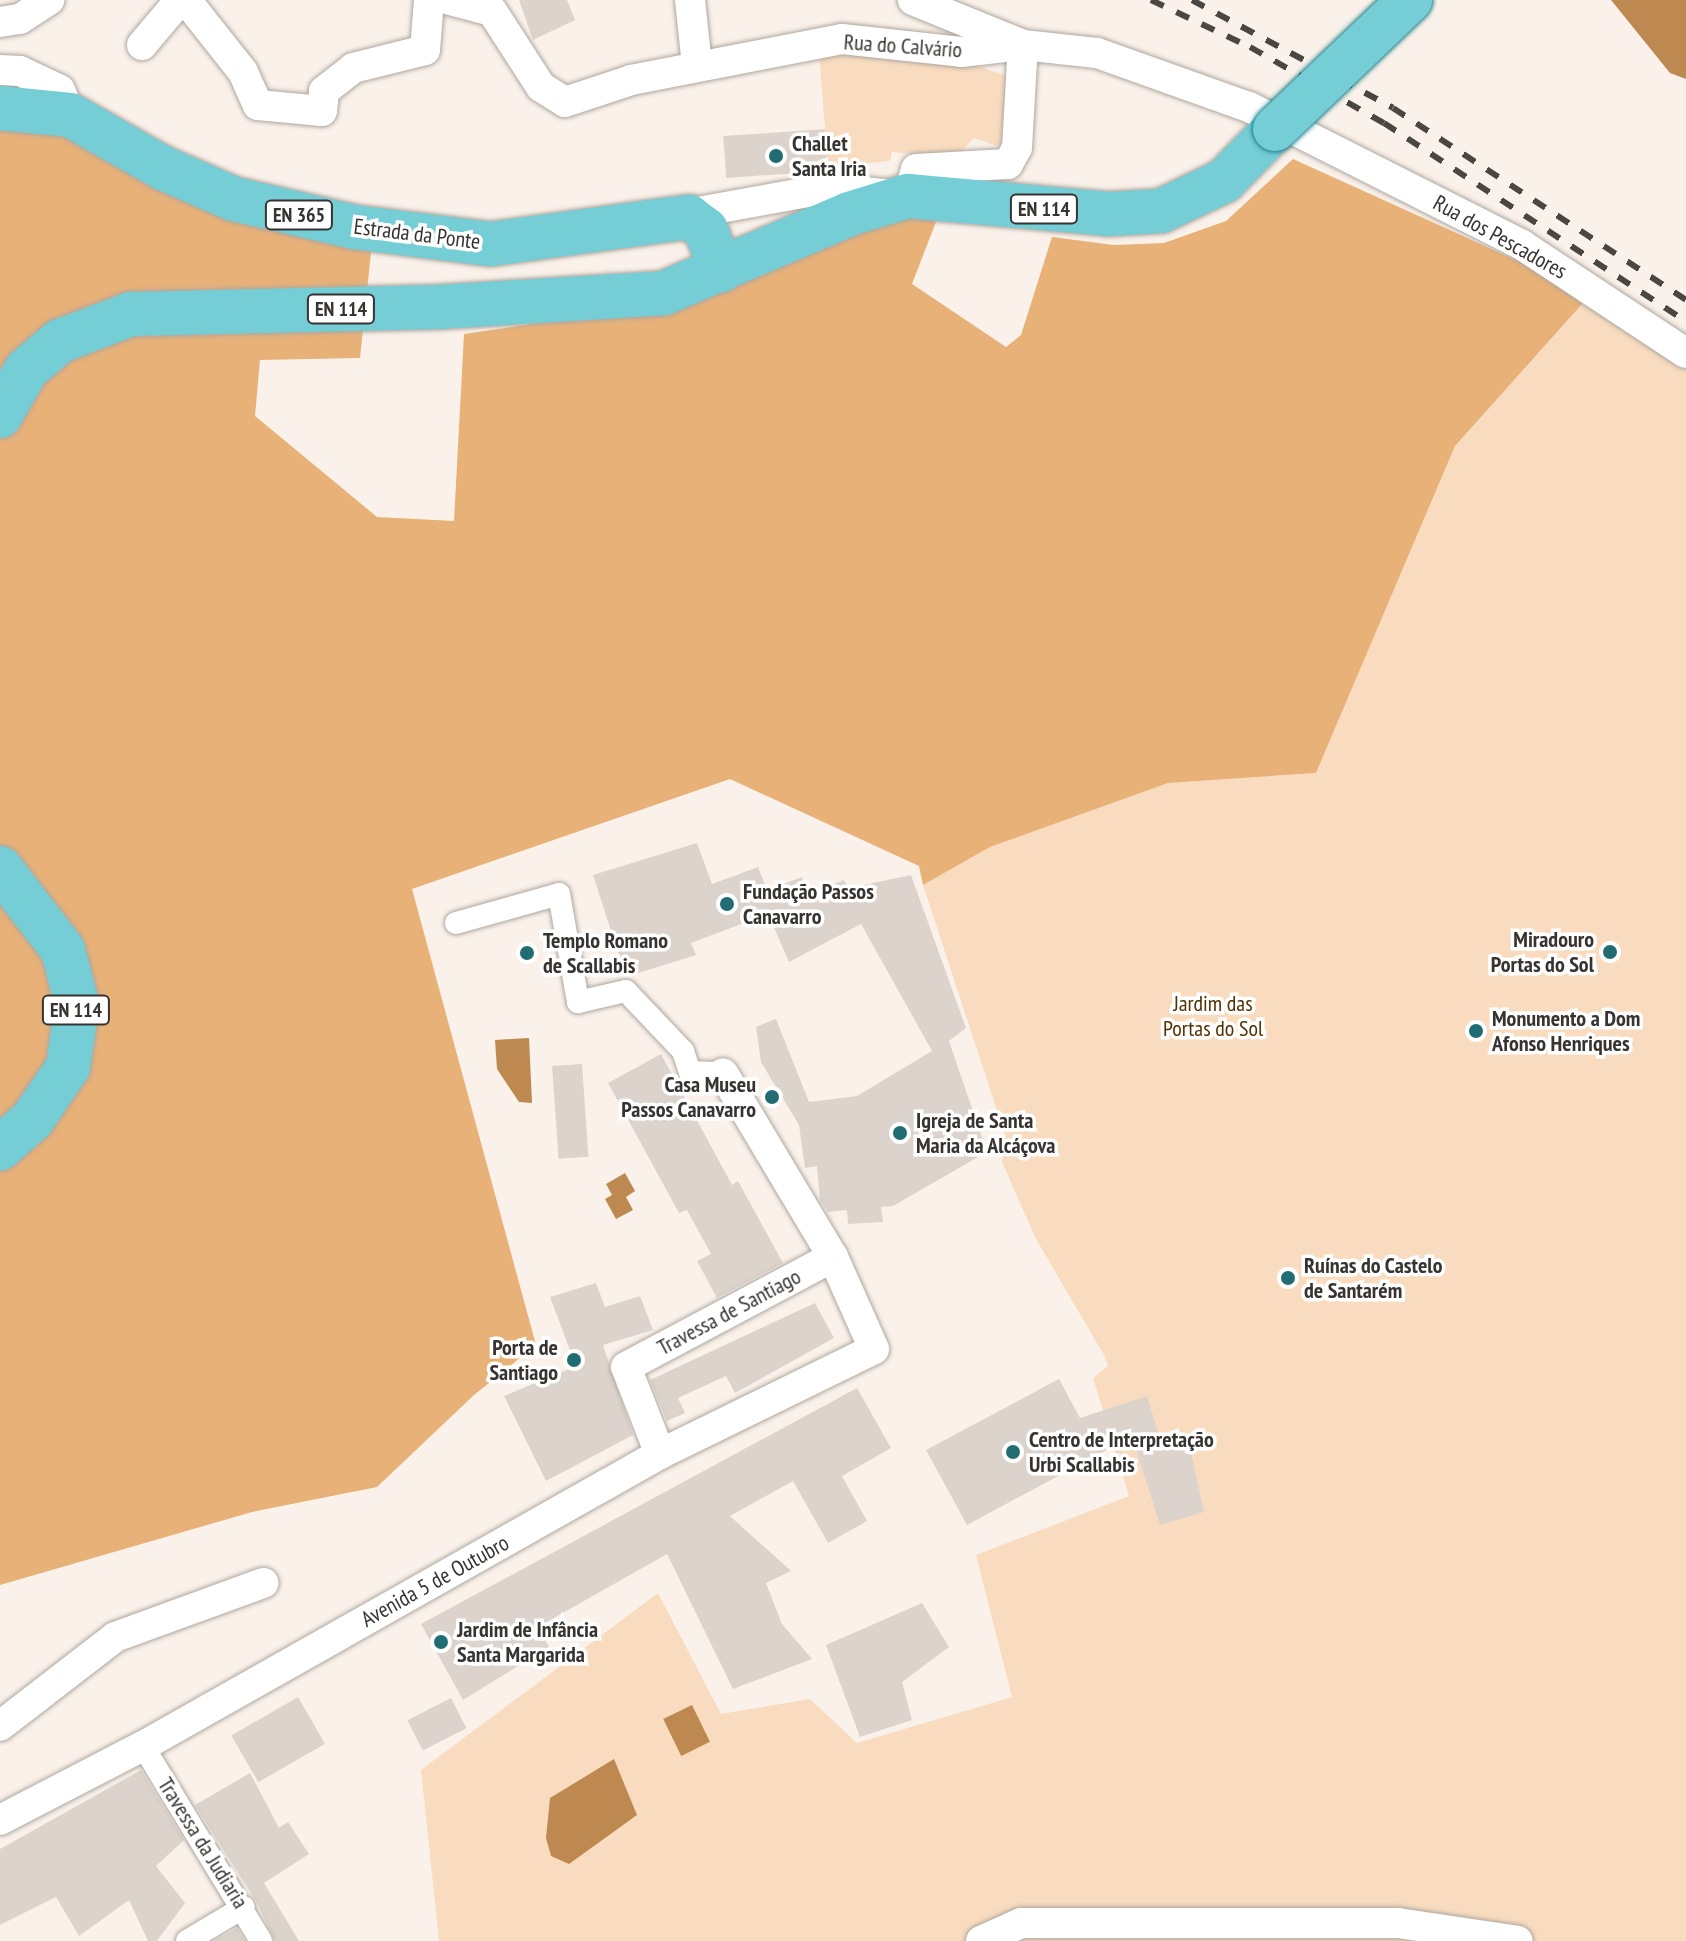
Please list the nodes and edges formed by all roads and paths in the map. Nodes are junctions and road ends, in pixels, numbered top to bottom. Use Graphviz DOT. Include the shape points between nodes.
graph roads {
  1 [pos="49,0"];
  2 [pos="183,0"];
  3 [pos="429,0"];
  4 [pos="450,0"];
  5 [pos="690,0"];
  6 [pos="913,0"];
  7 [pos="1410,0"];
  8 [pos="0,22"];
  9 [pos="142,45"];
  10 [pos="1023,45"];
  11 [pos="697,66"];
  12 [pos="0,70"];
  13 [pos="0,108"];
  14 [pos="70,115"];
  15 [pos="1290,132"];
  16 [pos="908,196"];
  17 [pos="676,216"];
  18 [pos="721,270"];
  19 [pos="1686,353"];
  20 [pos="0,416"];
  21 [pos="0,868"];
  22 [pos="456,923"];
  23 [pos="723,1073"];
  24 [pos="0,1148"];
  25 [pos="833,1257"];
  26 [pos="660,1454"];
  27 [pos="263,1583"];
  28 [pos="0,1726"];
  29 [pos="143,1746"];
  30 [pos="0,1820"];
  31 [pos="244,1907"];
  32 [pos="187,1941"];
  33 [pos="261,1941"];
  34 [pos="981,1941"];
  35 [pos="1518,1941"];
  1 -- 8 [label="street" via="20,19"];
  2 -- 3 [label="street" via="243,72 258,105 322,111 324,91 353,68 425,50"];
  2 -- 9 [label="street"];
  4 -- 11 [label="street, Rua do Calvário" via="492,11 541,87 565,102"];
  5 -- 11 [label="street"];
  6 -- 10 [label="street"];
  7 -- 15 [label="main road, EN 114, bridge"];
  10 -- 11 [label="street, Rua do Calvário" via="961,52 842,39"];
  10 -- 15 [label="street, Rua do Calvário" via="1097,53 1185,89 1249,107"];
  10 -- 16 [label="street" via="1017,148 1008,164 916,169"];
  12 -- 14 [label="street" via="20,71 60,90"];
  13 -- 14 [label="main road, Estrada da Ponte / EN 365"];
  14 -- 17 [label="main road, Estrada da Ponte / EN 365" via="163,168 234,199 354,227 491,244"];
  15 -- 16 [label="main road, EN 114" via="1224,181 1161,211 1108,214"];
  15 -- 19 [label="street, Rua dos Pescadores" via="1522,245"];
  16 -- 17 [label="street" via="825,189"];
  16 -- 18 [label="main road, EN 114" via="849,214"];
  17 -- 18 [label="main road" via="689,217 706,230"];
  18 -- 20 [label="main road, EN 114" via="664,293 590,300 131,314 60,341 26,370"];
  21 -- 24 [label="main road, EN 114" via="63,950 77,1004 68,1067 32,1120"];
  22 -- 23 [label="street" via="559,894 578,1002 626,991 683,1051 690,1072"];
  23 -- 25 [label="street"];
  25 -- 26 [label="street, Travessa de Santiago" via="626,1367"];
  25 -- 26 [label="street, Avenida 5 de Outubro" via="874,1349"];
  26 -- 29 [label="street, Avenida 5 de Outubro"];
  27 -- 28 [label="street" via="115,1637"];
  29 -- 30 [label="street, Avenida 5 de Outubro"];
  29 -- 31 [label="street, Travessa da Judiaria"];
  31 -- 32 [label="street"];
  31 -- 33 [label="street, Travessa da Judiaria"];
  34 -- 35 [label="street" via="1021,1923 1398,1923"];
}
